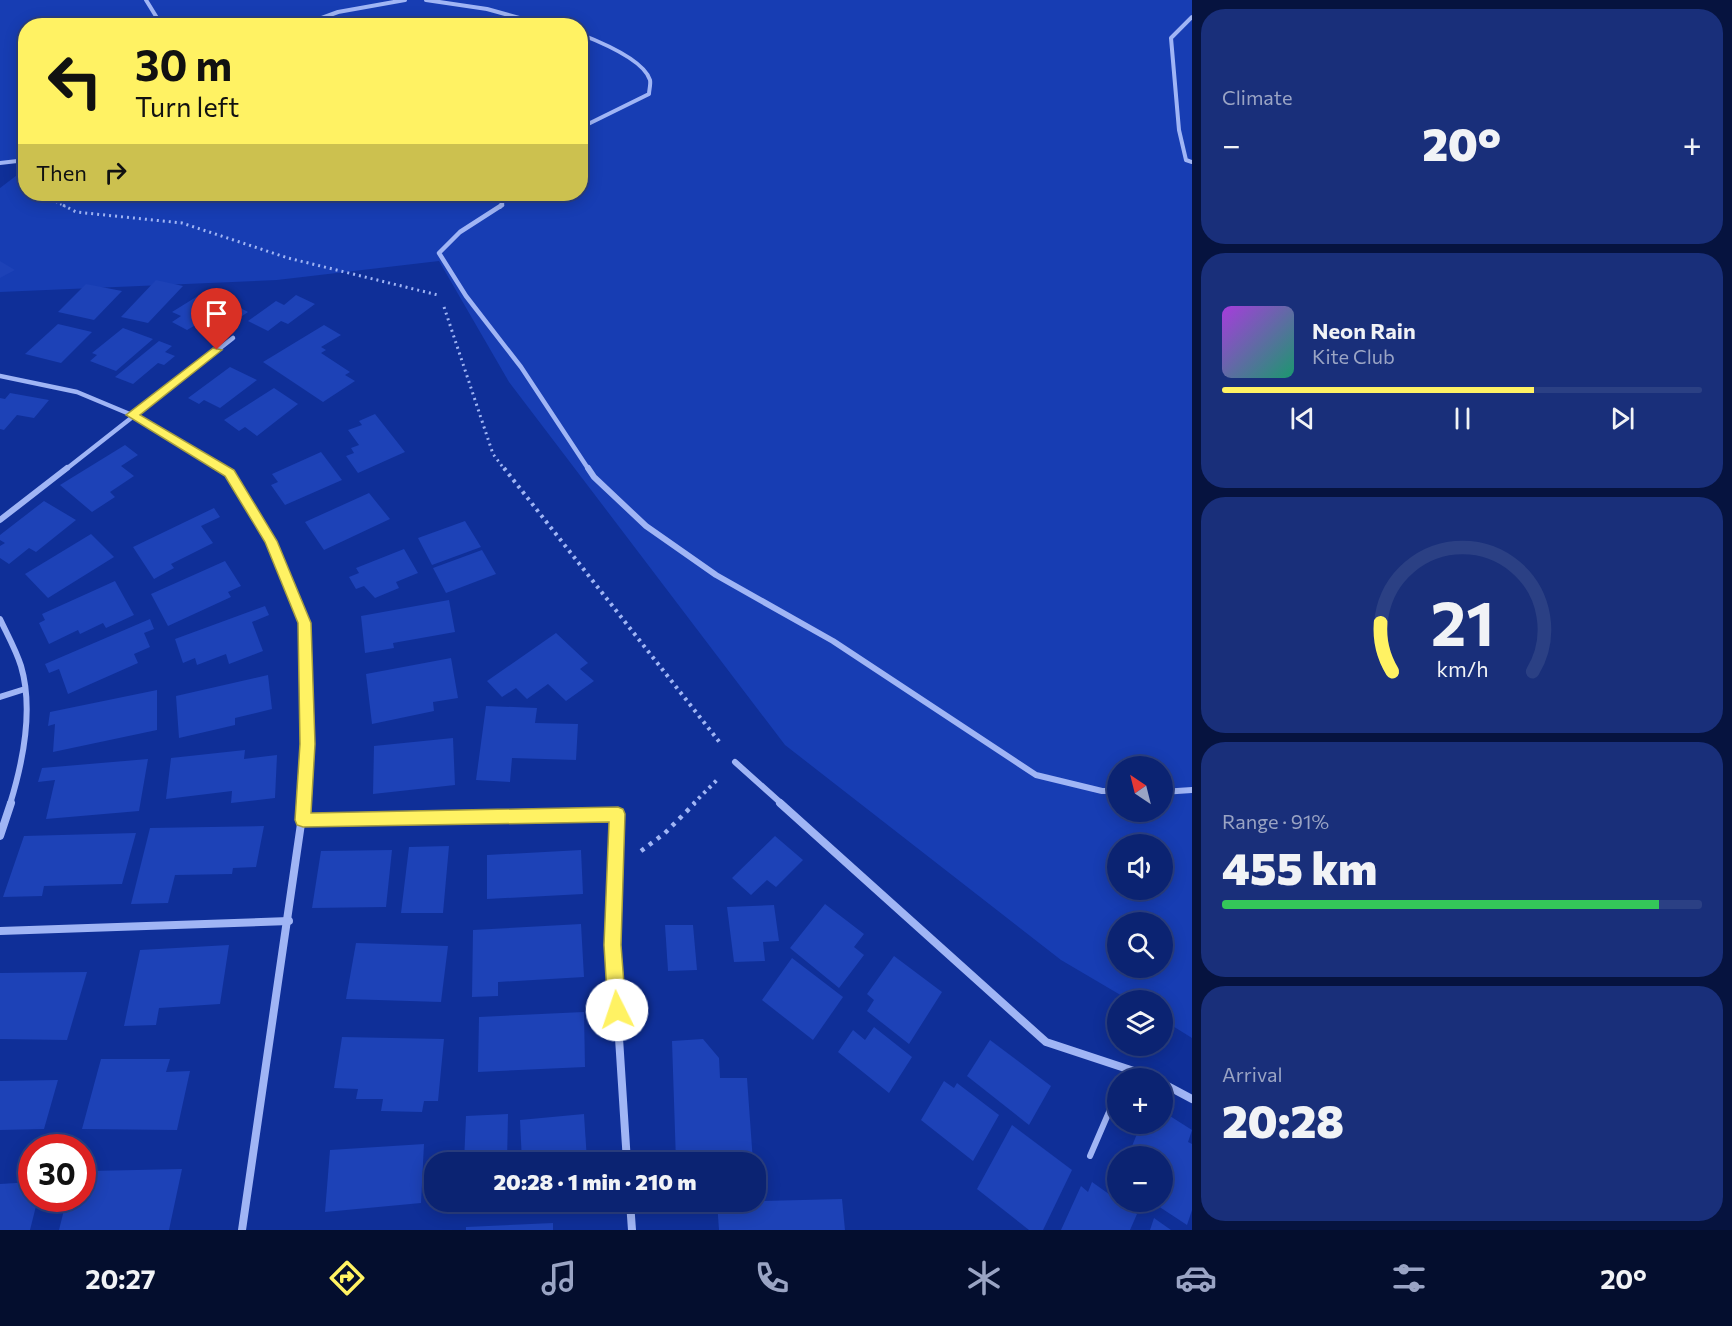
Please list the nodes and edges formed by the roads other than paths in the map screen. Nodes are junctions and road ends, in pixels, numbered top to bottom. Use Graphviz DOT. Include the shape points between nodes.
graph roads {
  1 [pos="146,0"];
  2 [pos="405,0"];
  3 [pos="426,0"];
  4 [pos="1192,17"];
  5 [pos="157,18"];
  6 [pos="315,18"];
  7 [pos="519,18"];
  8 [pos="588,37"];
  9 [pos="588,124"];
  10 [pos="18,161"];
  11 [pos="1192,162"];
  12 [pos="0,163"];
  13 [pos="504,201"];
  14 [pos="233,338"];
  15 [pos="0,376"];
  16 [pos="132,415"];
  17 [pos="0,520"];
  18 [pos="0,619"];
  19 [pos="25,689"];
  20 [pos="0,697"];
  21 [pos="735,762"];
  22 [pos="1192,790"];
  23 [pos="1107,791"];
  24 [pos="1173,791"];
  25 [pos="303,820"];
  26 [pos="0,836"];
  27 [pos="289,921"];
  28 [pos="0,931"];
  29 [pos="1127,1068"];
  30 [pos="1173,1089"];
  31 [pos="1192,1099"];
  32 [pos="1107,1117"];
  33 [pos="626,1152"];
  34 [pos="1090,1156"];
  35 [pos="631,1212"];
  36 [pos="242,1230"];
  37 [pos="632,1230"];
  1 -- 5 [label="street"];
  2 -- 6 [label="street" via="363,5"];
  3 -- 7 [label="street"];
  4 -- 11 [label="street" via="1171,38 1179,130 1186,160"];
  8 -- 9 [label="street" via="610,46 644,70 650,82 649,94"];
  10 -- 12 [label="street"];
  13 -- 23 [label="street" via="460,232 439,253 594,477 646,526 716,575 833,641 1036,775"];
  14 -- 16 [label="street"];
  15 -- 16 [label="street" via="77,392"];
  16 -- 17 [label="street"];
  16 -- 25 [label="street" via="229,473 271,541 304,623 307,744"];
  18 -- 19 [label="street" via="21,666"];
  19 -- 20 [label="street"];
  19 -- 26 [label="street" via="24,744"];
  21 -- 29 [label="street" via="1046,1042"];
  22 -- 24 [label="street"];
  25 -- 27 [label="street"];
  25 -- 33 [label="street" via="618,814 613,945"];
  27 -- 28 [label="street"];
  27 -- 36 [label="street"];
  30 -- 31 [label="street"];
  32 -- 34 [label="lane"];
  35 -- 37 [label="street"];
}
